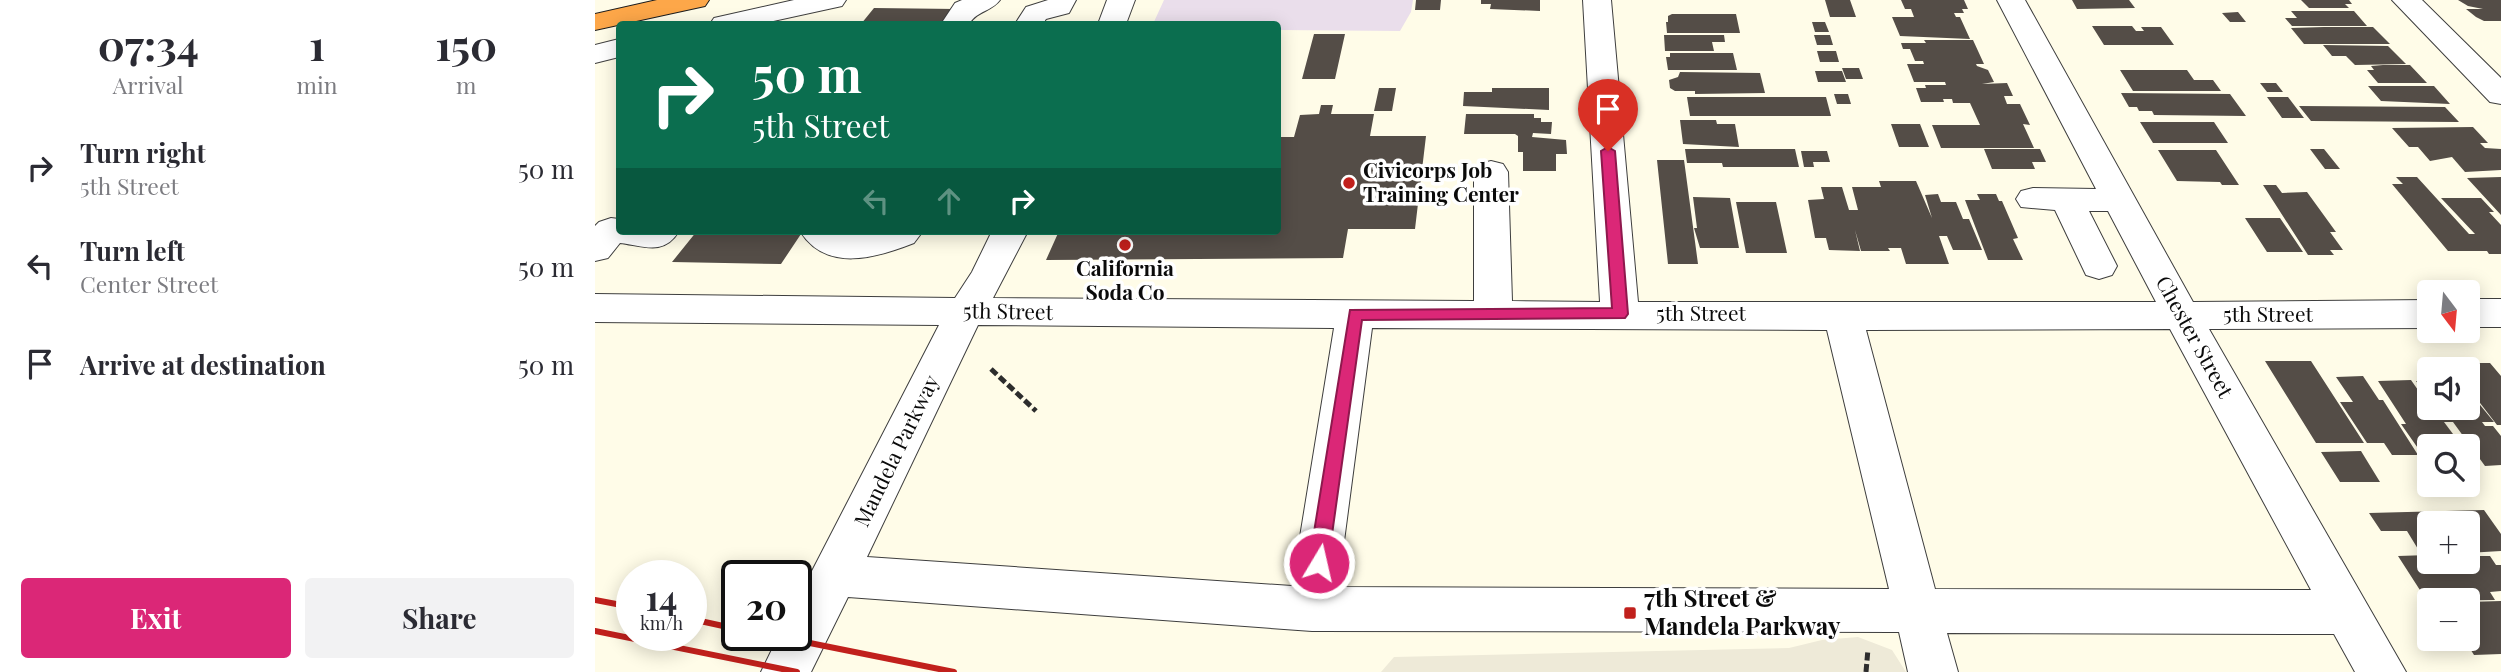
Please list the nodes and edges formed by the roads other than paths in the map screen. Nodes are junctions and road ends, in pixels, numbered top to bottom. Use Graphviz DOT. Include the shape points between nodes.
graph roads {
  1 [pos="695,0"];
  2 [pos="832,0"];
  3 [pos="857,0"];
  4 [pos="986,0"];
  5 [pos="1062,0"];
  6 [pos="1121,0"];
  7 [pos="1597,0"];
  8 [pos="2011,0"];
  9 [pos="2406,0"];
  10 [pos="738,21"];
  11 [pos="840,21"];
  12 [pos="957,21"];
  13 [pos="1031,21"];
  14 [pos="1113,21"];
  15 [pos="595,22"];
  16 [pos="616,49"];
  17 [pos="595,54"];
  18 [pos="2501,95"];
  19 [pos="1491,172"];
  20 [pos="2119,200"];
  21 [pos="657,235"];
  22 [pos="821,235"];
  23 [pos="902,235"];
  24 [pos="1008,235"];
  25 [pos="600,237"];
  26 [pos="2099,266"];
  27 [pos="595,308"];
  28 [pos="965,312"];
  29 [pos="2480,313"];
  30 [pos="2501,313"];
  31 [pos="1355,314"];
  32 [pos="1493,314"];
  33 [pos="1620,314"];
  34 [pos="2417,314"];
  35 [pos="1843,316"];
  36 [pos="2182,316"];
  37 [pos="835,575"];
  38 [pos="1312,609"];
  39 [pos="1917,611"];
  40 [pos="2348,612"];
  41 [pos="786,672"];
  42 [pos="1933,672"];
  43 [pos="2381,672"];
  1 -- 15 [label="highway"];
  2 -- 10 [label="street"];
  3 -- 11 [label="street"];
  4 -- 12 [label="street" via="965,9"];
  5 -- 13 [label="street" via="1059,7 1036,13"];
  6 -- 14 [label="street"];
  7 -- 33 [label="street"];
  8 -- 20 [label="street, Chester Street"];
  9 -- 18 [label="street"];
  16 -- 17 [label="street"];
  19 -- 32 [label="street"];
  20 -- 26 [label="street" via="2050,200"];
  20 -- 36 [label="street, Chester Street"];
  21 -- 25 [label="street"];
  22 -- 23 [label="street" via="838,246 869,248"];
  24 -- 28 [label="street, Mandela Parkway"];
  27 -- 28 [label="street, 5th Street"];
  28 -- 31 [label="street, 5th Street"];
  28 -- 37 [label="street, Mandela Parkway"];
  29 -- 30 [label="street"];
  31 -- 32 [label="street, 5th Street"];
  31 -- 38 [label="street"];
  32 -- 33 [label="street, 5th Street"];
  33 -- 35 [label="street, 5th Street"];
  34 -- 36 [label="street, 5th Street"];
  35 -- 36 [label="street, 5th Street"];
  35 -- 39 [label="street"];
  36 -- 40 [label="street, Chester Street"];
  37 -- 38 [label="street"];
  37 -- 41 [label="street, Mandela Parkway"];
  38 -- 39 [label="street"];
  39 -- 40 [label="street"];
  39 -- 42 [label="street"];
  40 -- 43 [label="street, Chester Street"];
}
